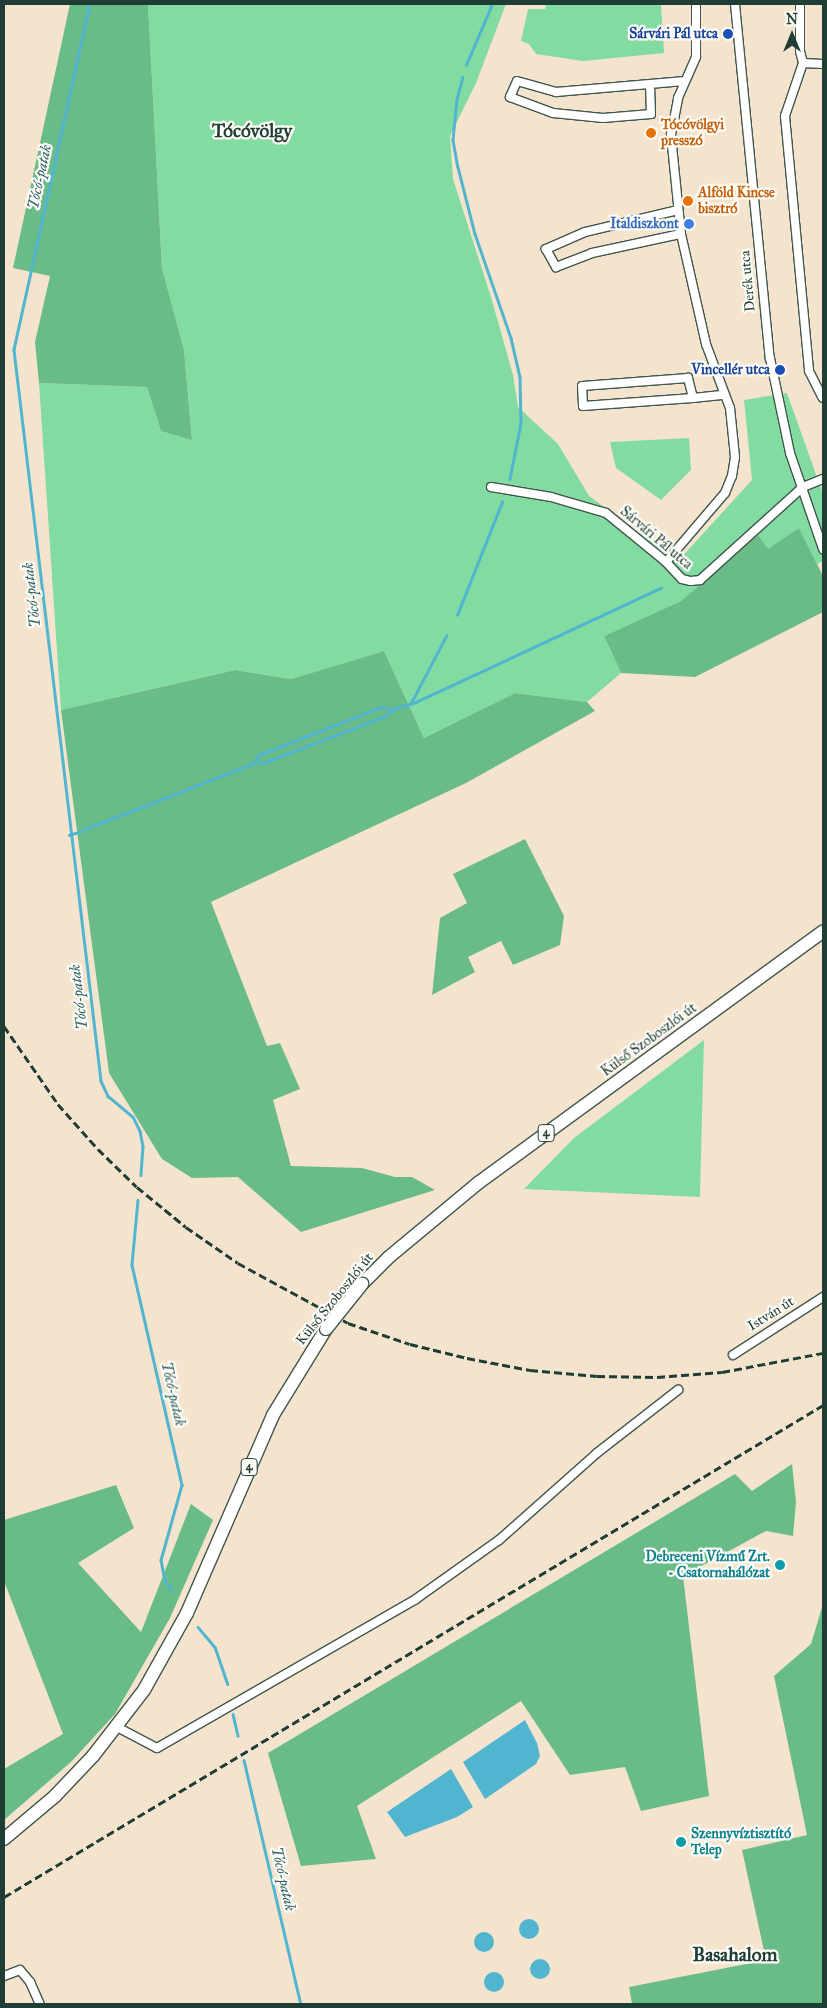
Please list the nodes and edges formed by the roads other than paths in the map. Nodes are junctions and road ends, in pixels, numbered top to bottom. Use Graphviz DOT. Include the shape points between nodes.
graph roads {
  1 [pos="696,4"];
  2 [pos="735,4"];
  3 [pos="800,4"];
  4 [pos="803,63"];
  5 [pos="823,64"];
  6 [pos="685,81"];
  7 [pos="650,85"];
  8 [pos="678,210"];
  9 [pos="681,234"];
  10 [pos="724,395"];
  11 [pos="693,398"];
  12 [pos="823,398"];
  13 [pos="823,479"];
  14 [pos="491,487"];
  15 [pos="803,487"];
  16 [pos="823,549"];
  17 [pos="666,562"];
  18 [pos="823,931"];
  19 [pos="823,1297"];
  20 [pos="733,1354"];
  21 [pos="678,1390"];
  22 [pos="117,1727"];
  23 [pos="4,1839"];
  24 [pos="4,1976"];
  25 [pos="40,2004"];
  1 -- 6 [label="street" via="696,57"];
  2 -- 15 [label="street, Derék utca" via="763,313 790,453"];
  3 -- 4 [label="street"];
  4 -- 5 [label="street"];
  4 -- 12 [label="street" via="785,116 808,371"];
  6 -- 7 [label="street"];
  6 -- 8 [label="street" via="672,116"];
  7 -- 7 [label="street" via="556,92 517,80 510,98 553,114 603,118 651,114"];
  8 -- 9 [label="street"];
  8 -- 9 [label="street" via="585,232 546,250 556,266 592,253"];
  9 -- 10 [label="street" via="706,344"];
  10 -- 11 [label="street"];
  10 -- 17 [label="street" via="730,408 735,457 732,476 725,493"];
  11 -- 11 [label="street" via="583,406 582,386 688,378"];
  13 -- 15 [label="street"];
  14 -- 17 [label="street, Sárvári Pál utca" via="552,497 606,513"];
  15 -- 16 [label="street, Derék utca"];
  15 -- 17 [label="street, Sárvári Pál utca" via="700,580 682,579"];
  18 -- 22 [label="main road, Külső Szoboszlói út / 4, bridge" via="478,1183 389,1257 362,1284 326,1329 273,1415 172,1642"];
  19 -- 20 [label="street, István út"];
  21 -- 22 [label="street" via="597,1453 499,1540 416,1599 156,1748"];
  22 -- 23 [label="main road, Külső Szoboszlói út / 4" via="55,1796"];
  24 -- 25 [label="street" via="20,1970 30,1982"];
}
